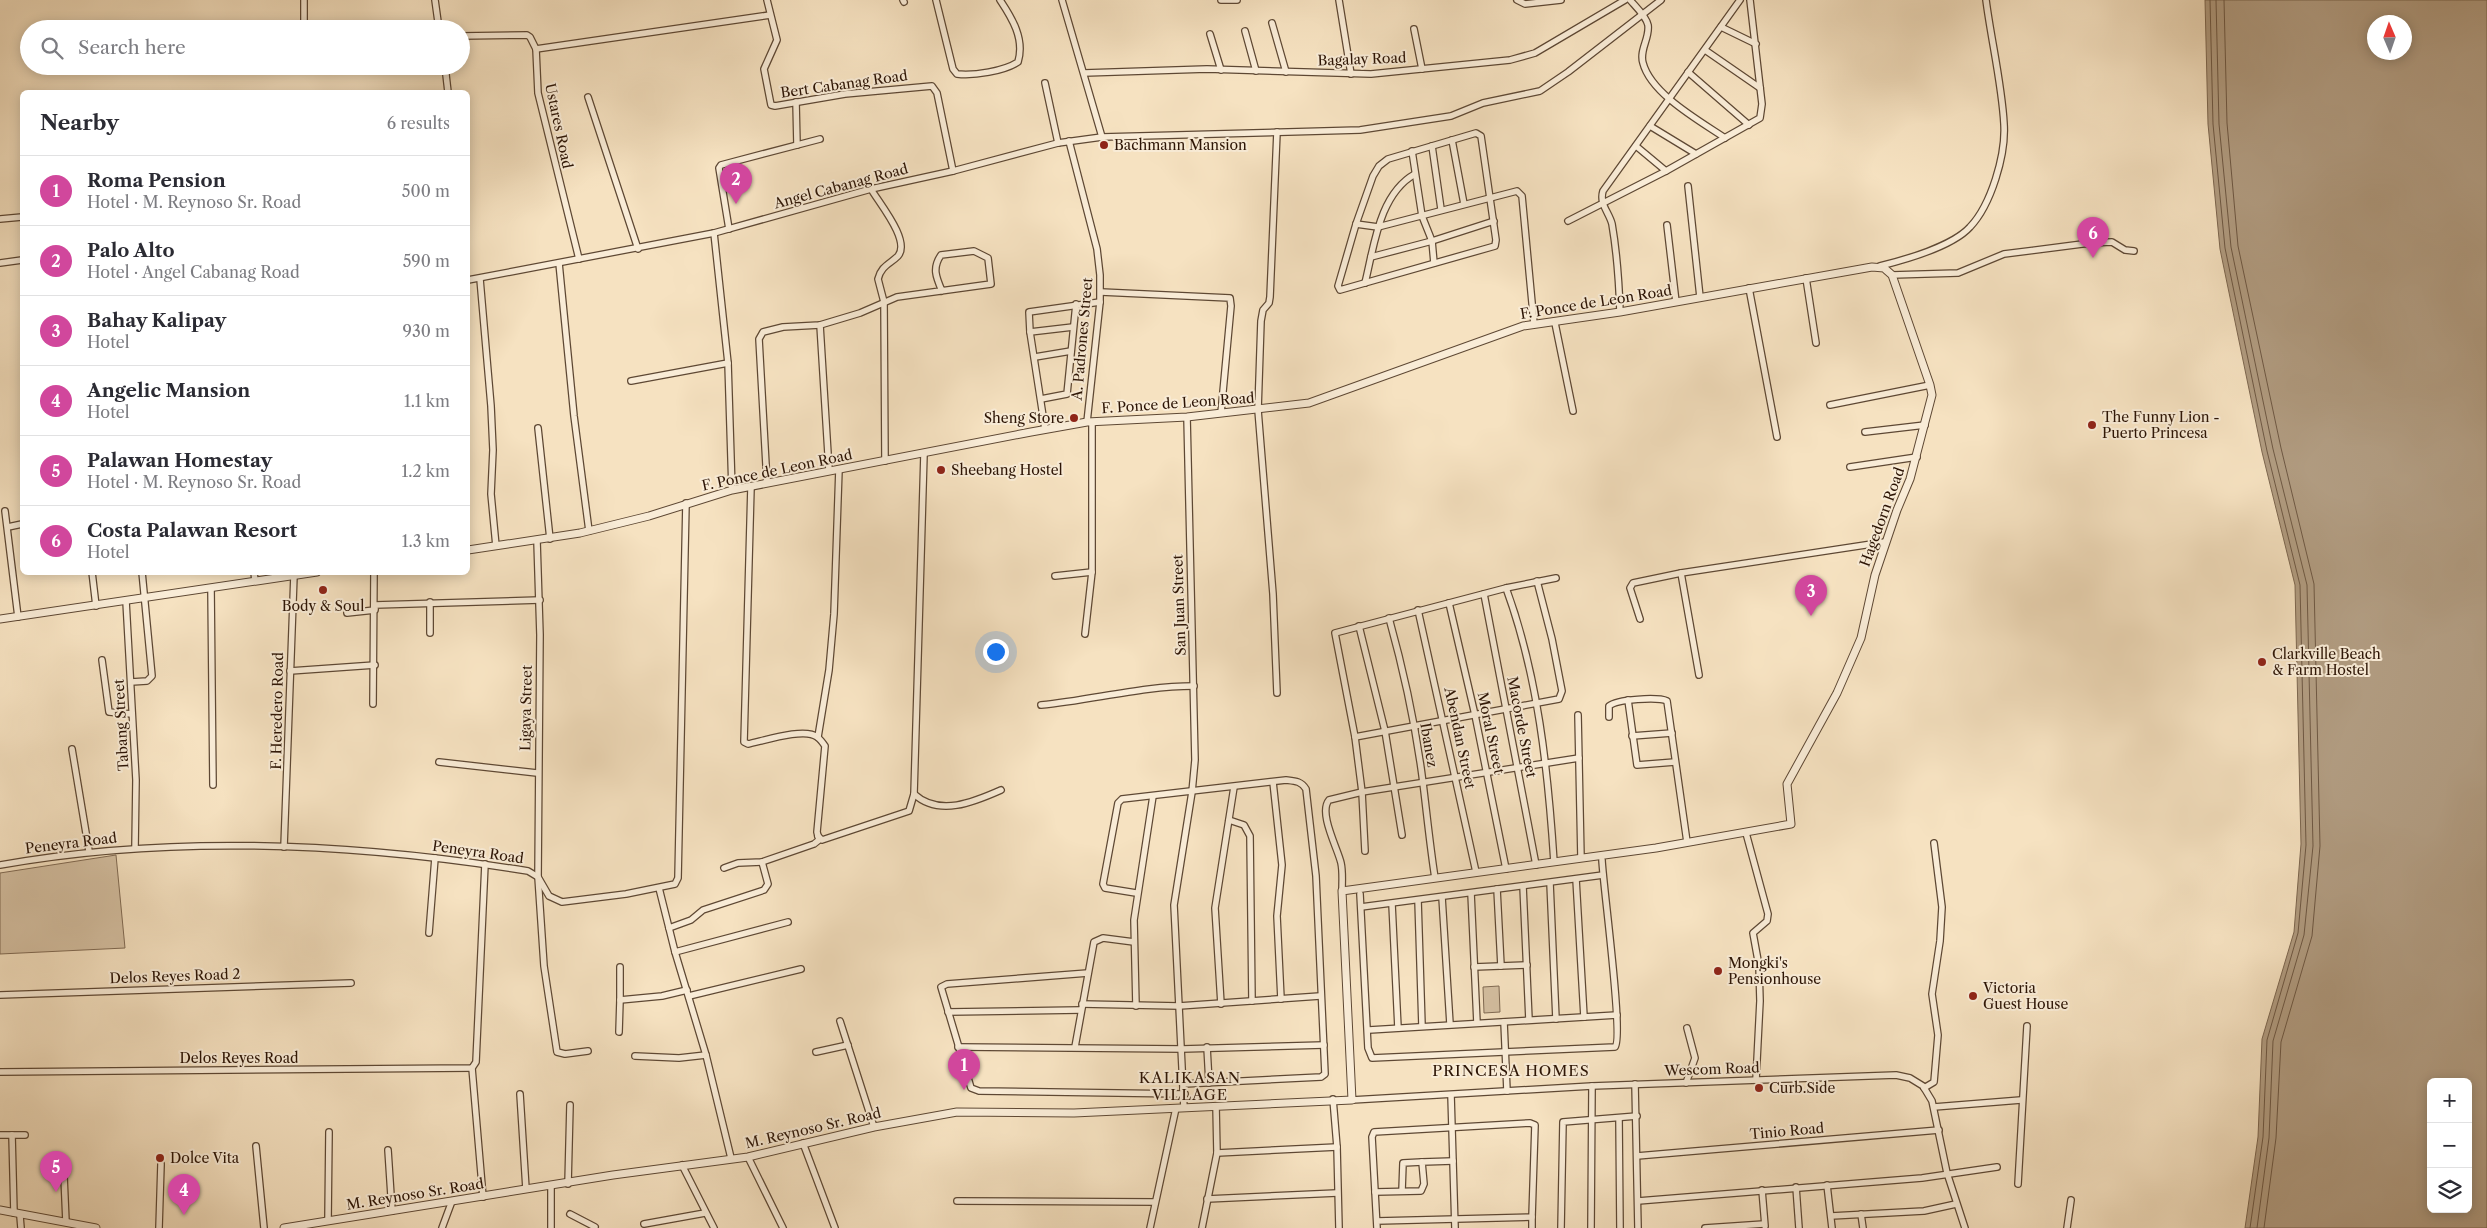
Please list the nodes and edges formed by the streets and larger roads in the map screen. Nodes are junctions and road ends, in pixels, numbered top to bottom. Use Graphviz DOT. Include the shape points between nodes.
graph roads {
  1 [pos="304,0"];
  2 [pos="435,0"];
  3 [pos="767,0"];
  4 [pos="936,0"];
  5 [pos="1000,0"];
  6 [pos="1062,0"];
  7 [pos="1221,0"];
  8 [pos="1237,0"];
  9 [pos="1339,0"];
  10 [pos="1517,0"];
  11 [pos="1561,0"];
  12 [pos="1625,0"];
  13 [pos="1630,0"];
  14 [pos="1661,0"];
  15 [pos="1740,0"];
  16 [pos="1750,0"];
  17 [pos="1986,0"];
  18 [pos="1545,1"];
  19 [pos="770,15"];
  20 [pos="1643,15"];
  21 [pos="304,20"];
  22 [pos="438,20"];
  23 [pos="1272,23"];
  24 [pos="1721,27"];
  25 [pos="1414,29"];
  26 [pos="1245,31"];
  27 [pos="1210,34"];
  28 [pos="470,36"];
  29 [pos="1756,44"];
  30 [pos="536,49"];
  31 [pos="1705,50"];
  32 [pos="1422,69"];
  33 [pos="1221,70"];
  34 [pos="1256,71"];
  35 [pos="1286,72"];
  36 [pos="1688,72"];
  37 [pos="1084,73"];
  38 [pos="1351,74"];
  39 [pos="445,75"];
  40 [pos="1045,83"];
  41 [pos="1760,88"];
  42 [pos="448,90"];
  43 [pos="588,97"];
  44 [pos="1669,98"];
  45 [pos="796,102"];
  46 [pos="1748,125"];
  47 [pos="1650,126"];
  48 [pos="1277,132"];
  49 [pos="1102,137"];
  50 [pos="1725,138"];
  51 [pos="820,139"];
  52 [pos="1452,140"];
  53 [pos="1070,141"];
  54 [pos="1058,143"];
  55 [pos="798,144"];
  56 [pos="1432,146"];
  57 [pos="1636,146"];
  58 [pos="1412,151"];
  59 [pos="1696,154"];
  60 [pos="953,171"];
  61 [pos="1666,171"];
  62 [pos="1415,174"];
  63 [pos="1688,186"];
  64 [pos="870,190"];
  65 [pos="1491,197"];
  66 [pos="1602,203"];
  67 [pos="1464,204"];
  68 [pos="1441,209"];
  69 [pos="1422,216"];
  70 [pos="20,217"];
  71 [pos="0,219"];
  72 [pos="1494,221"];
  73 [pos="1568,221"];
  74 [pos="1356,224"];
  75 [pos="1667,225"];
  76 [pos="1378,227"];
  77 [pos="729,229"];
  78 [pos="714,233"];
  79 [pos="1432,241"];
  80 [pos="638,249"];
  81 [pos="2134,251"];
  82 [pos="1372,257"];
  83 [pos="579,259"];
  84 [pos="20,260"];
  85 [pos="0,263"];
  86 [pos="560,263"];
  87 [pos="1434,263"];
  88 [pos="1882,267"];
  89 [pos="1892,275"];
  90 [pos="1806,278"];
  91 [pos="480,279"];
  92 [pos="470,280"];
  93 [pos="1365,283"];
  94 [pos="1749,288"];
  95 [pos="942,291"];
  96 [pos="1101,292"];
  97 [pos="1700,297"];
  98 [pos="884,302"];
  99 [pos="1100,302"];
  100 [pos="1676,302"];
  101 [pos="1076,304"];
  102 [pos="1620,312"];
  103 [pos="1555,322"];
  104 [pos="1534,324"];
  105 [pos="820,325"];
  106 [pos="1074,327"];
  107 [pos="1030,332"];
  108 [pos="1816,343"];
  109 [pos="1071,351"];
  110 [pos="1035,357"];
  111 [pos="728,363"];
  112 [pos="631,381"];
  113 [pos="1930,385"];
  114 [pos="1041,399"];
  115 [pos="1830,405"];
  116 [pos="1258,410"];
  117 [pos="1573,411"];
  118 [pos="1221,413"];
  119 [pos="1187,416"];
  120 [pos="1089,422"];
  121 [pos="1926,425"];
  122 [pos="538,428"];
  123 [pos="1046,430"];
  124 [pos="1865,432"];
  125 [pos="1777,437"];
  126 [pos="924,454"];
  127 [pos="1917,457"];
  128 [pos="885,461"];
  129 [pos="1850,468"];
  130 [pos="839,469"];
  131 [pos="829,470"];
  132 [pos="767,483"];
  133 [pos="751,487"];
  134 [pos="732,490"];
  135 [pos="686,503"];
  136 [pos="5,511"];
  137 [pos="20,524"];
  138 [pos="8,527"];
  139 [pos="589,531"];
  140 [pos="550,539"];
  141 [pos="537,541"];
  142 [pos="1885,542"];
  143 [pos="496,546"];
  144 [pos="470,550"];
  145 [pos="1092,572"];
  146 [pos="1681,573"];
  147 [pos="92,575"];
  148 [pos="142,575"];
  149 [pos="254,575"];
  150 [pos="294,575"];
  151 [pos="374,575"];
  152 [pos="1055,576"];
  153 [pos="1556,578"];
  154 [pos="255,581"];
  155 [pos="1537,581"];
  156 [pos="211,588"];
  157 [pos="1506,588"];
  158 [pos="1484,594"];
  159 [pos="145,598"];
  160 [pos="540,600"];
  161 [pos="126,601"];
  162 [pos="430,602"];
  163 [pos="1449,603"];
  164 [pos="96,606"];
  165 [pos="375,608"];
  166 [pos="1418,610"];
  167 [pos="347,613"];
  168 [pos="18,617"];
  169 [pos="1389,618"];
  170 [pos="0,619"];
  171 [pos="1640,619"];
  172 [pos="1359,626"];
  173 [pos="430,633"];
  174 [pos="1085,634"];
  175 [pos="102,660"];
  176 [pos="374,665"];
  177 [pos="290,671"];
  178 [pos="1699,675"];
  179 [pos="131,682"];
  180 [pos="1194,686"];
  181 [pos="1277,694"];
  182 [pos="1628,700"];
  183 [pos="373,704"];
  184 [pos="1041,704"];
  185 [pos="1535,704"];
  186 [pos="1506,709"];
  187 [pos="132,714"];
  188 [pos="1475,715"];
  189 [pos="1578,715"];
  190 [pos="1609,717"];
  191 [pos="1443,721"];
  192 [pos="1413,726"];
  193 [pos="1385,731"];
  194 [pos="1672,733"];
  195 [pos="1632,736"];
  196 [pos="818,737"];
  197 [pos="1356,737"];
  198 [pos="72,749"];
  199 [pos="1579,758"];
  200 [pos="439,762"];
  201 [pos="1546,762"];
  202 [pos="1675,762"];
  203 [pos="1518,767"];
  204 [pos="1487,771"];
  205 [pos="537,772"];
  206 [pos="1456,778"];
  207 [pos="1272,782"];
  208 [pos="1423,784"];
  209 [pos="213,785"];
  210 [pos="1234,787"];
  211 [pos="1394,788"];
  212 [pos="1002,790"];
  213 [pos="1192,792"];
  214 [pos="1362,792"];
  215 [pos="914,794"];
  216 [pos="1153,796"];
  217 [pos="1229,820"];
  218 [pos="1746,833"];
  219 [pos="1402,835"];
  220 [pos="818,836"];
  221 [pos="1688,842"];
  222 [pos="1934,843"];
  223 [pos="284,847"];
  224 [pos="136,848"];
  225 [pos="89,851"];
  226 [pos="1365,851"];
  227 [pos="435,858"];
  228 [pos="1581,858"];
  229 [pos="1602,860"];
  230 [pos="762,862"];
  231 [pos="1554,862"];
  232 [pos="485,864"];
  233 [pos="0,865"];
  234 [pos="1536,865"];
  235 [pos="724,868"];
  236 [pos="1506,869"];
  237 [pos="1476,872"];
  238 [pos="1603,875"];
  239 [pos="538,877"];
  240 [pos="1435,878"];
  241 [pos="1576,879"];
  242 [pos="1550,883"];
  243 [pos="1523,886"];
  244 [pos="660,888"];
  245 [pos="1497,889"];
  246 [pos="1342,891"];
  247 [pos="1136,893"];
  248 [pos="1471,893"];
  249 [pos="1360,894"];
  250 [pos="1442,897"];
  251 [pos="1418,900"];
  252 [pos="1392,904"];
  253 [pos="1360,907"];
  254 [pos="788,922"];
  255 [pos="669,928"];
  256 [pos="428,933"];
  257 [pos="1134,942"];
  258 [pos="675,952"];
  259 [pos="1527,965"];
  260 [pos="1500,966"];
  261 [pos="620,967"];
  262 [pos="801,968"];
  263 [pos="1474,968"];
  264 [pos="1088,973"];
  265 [pos="350,983"];
  266 [pos="688,993"];
  267 [pos="0,995"];
  268 [pos="1320,996"];
  269 [pos="1281,999"];
  270 [pos="620,1000"];
  271 [pos="1252,1001"];
  272 [pos="1221,1004"];
  273 [pos="1136,1006"];
  274 [pos="1179,1006"];
  275 [pos="1082,1007"];
  276 [pos="948,1012"];
  277 [pos="1617,1015"];
  278 [pos="1584,1017"];
  279 [pos="1556,1019"];
  280 [pos="1529,1020"];
  281 [pos="840,1021"];
  282 [pos="1504,1022"];
  283 [pos="1477,1023"];
  284 [pos="1450,1024"];
  285 [pos="1422,1026"];
  286 [pos="2027,1026"];
  287 [pos="1398,1028"];
  288 [pos="1686,1028"];
  289 [pos="1369,1030"];
  290 [pos="619,1032"];
  291 [pos="1324,1044"];
  292 [pos="848,1045"];
  293 [pos="958,1046"];
  294 [pos="1075,1047"];
  295 [pos="1207,1047"];
  296 [pos="1182,1048"];
  297 [pos="588,1051"];
  298 [pos="816,1052"];
  299 [pos="1505,1053"];
  300 [pos="706,1055"];
  301 [pos="635,1056"];
  302 [pos="474,1065"];
  303 [pos="0,1072"];
  304 [pos="1756,1080"];
  305 [pos="1209,1083"];
  306 [pos="1686,1083"];
  307 [pos="1184,1084"];
  308 [pos="1635,1084"];
  309 [pos="1592,1086"];
  310 [pos="1924,1088"];
  311 [pos="1507,1091"];
  312 [pos="520,1094"];
  313 [pos="1185,1094"];
  314 [pos="1451,1095"];
  315 [pos="1333,1099"];
  316 [pos="1352,1100"];
  317 [pos="2021,1100"];
  318 [pos="570,1105"];
  319 [pos="1216,1106"];
  320 [pos="1934,1107"];
  321 [pos="1176,1108"];
  322 [pos="1184,1108"];
  323 [pos="1637,1116"];
  324 [pos="1619,1118"];
  325 [pos="1591,1121"];
  326 [pos="1453,1126"];
  327 [pos="874,1127"];
  328 [pos="1939,1130"];
  329 [pos="329,1132"];
  330 [pos="0,1135"];
  331 [pos="12,1135"];
  332 [pos="25,1135"];
  333 [pos="803,1143"];
  334 [pos="256,1146"];
  335 [pos="1337,1147"];
  336 [pos="388,1150"];
  337 [pos="1217,1153"];
  338 [pos="1637,1156"];
  339 [pos="748,1157"];
  340 [pos="731,1158"];
  341 [pos="1453,1161"];
  342 [pos="1422,1162"];
  343 [pos="161,1164"];
  344 [pos="682,1166"];
  345 [pos="1997,1167"];
  346 [pos="1946,1173"];
  347 [pos="64,1176"];
  348 [pos="568,1184"];
  349 [pos="2018,1184"];
  350 [pos="1827,1185"];
  351 [pos="551,1186"];
  352 [pos="1796,1187"];
  353 [pos="526,1189"];
  354 [pos="1762,1190"];
  355 [pos="1402,1191"];
  356 [pos="1337,1192"];
  357 [pos="1376,1192"];
  358 [pos="483,1197"];
  359 [pos="1207,1199"];
  360 [pos="2071,1200"];
  361 [pos="452,1201"];
  362 [pos="957,1201"];
  363 [pos="1638,1201"];
  364 [pos="1155,1202"];
  365 [pos="1956,1204"];
  366 [pos="0,1210"];
  367 [pos="392,1211"];
  368 [pos="706,1213"];
  369 [pos="17,1214"];
  370 [pos="570,1214"];
  371 [pos="1861,1214"];
  372 [pos="1831,1216"];
  373 [pos="1532,1217"];
  374 [pos="1455,1218"];
  375 [pos="328,1220"];
  376 [pos="1377,1221"];
  377 [pos="68,1224"];
  378 [pos="644,1224"];
  379 [pos="1765,1226"];
  380 [pos="1965,1227"];
  381 [pos="21,1228"];
  382 [pos="96,1228"];
  383 [pos="159,1228"];
  384 [pos="264,1228"];
  385 [pos="284,1228"];
  386 [pos="442,1228"];
  387 [pos="551,1228"];
  388 [pos="596,1228"];
  389 [pos="714,1228"];
  390 [pos="783,1228"];
  391 [pos="835,1228"];
  392 [pos="1150,1228"];
  393 [pos="1202,1228"];
  394 [pos="1338,1228"];
  395 [pos="1377,1228"];
  396 [pos="1455,1228"];
  397 [pos="1532,1228"];
  398 [pos="1561,1228"];
  399 [pos="1591,1228"];
  400 [pos="1620,1228"];
  401 [pos="1638,1228"];
  402 [pos="1704,1228"];
  403 [pos="1799,1228"];
  404 [pos="1832,1228"];
  405 [pos="1863,1228"];
  406 [pos="1973,1228"];
  407 [pos="2067,1228"];
  1 -- 21 [label="street"];
  2 -- 22 [label="street"];
  3 -- 19 [label="street, Bert Cabanag Road"];
  4 -- 5 [label="street" via="953,69 964,75 1018,62 1019,40 1013,19"];
  6 -- 37 [label="street"];
  7 -- 8 [label="street"];
  9 -- 38 [label="street"];
  10 -- 18 [label="street" via="1525,4"];
  11 -- 18 [label="street"];
  12 -- 32 [label="street, Bagalay Road" via="1523,57"];
  13 -- 20 [label="street"];
  14 -- 20 [label="street, Angel Cabanag Road"];
  15 -- 24 [label="street"];
  16 -- 29 [label="street"];
  17 -- 88 [label="street" via="2005,125 2001,158 1993,184 1982,210 1969,228 1917,256"];
  19 -- 30 [label="street"];
  19 -- 45 [label="street, Bert Cabanag Road" via="777,40 764,70 770,103 775,106"];
  20 -- 44 [label="street" via="1648,26 1642,61 1649,76"];
  20 -- 48 [label="street, Angel Cabanag Road" via="1540,91 1483,103 1451,116 1390,126 1319,133"];
  23 -- 35 [label="street"];
  24 -- 29 [label="street"];
  24 -- 31 [label="street"];
  25 -- 32 [label="street"];
  26 -- 34 [label="street"];
  27 -- 33 [label="street"];
  28 -- 30 [label="street" via="527,35"];
  29 -- 41 [label="street"];
  30 -- 83 [label="street, Ustares Road" via="538,93"];
  31 -- 36 [label="street"];
  31 -- 41 [label="street"];
  32 -- 38 [label="street, Bagalay Road"];
  33 -- 34 [label="street, Bagalay Road"];
  33 -- 37 [label="street, Bagalay Road"];
  34 -- 35 [label="street, Bagalay Road"];
  35 -- 38 [label="street, Bagalay Road"];
  36 -- 44 [label="street"];
  36 -- 46 [label="street"];
  37 -- 49 [label="street"];
  39 -- 42 [label="street"];
  40 -- 54 [label="street"];
  41 -- 46 [label="street" via="1762,115"];
  43 -- 80 [label="street"];
  44 -- 47 [label="street"];
  44 -- 50 [label="street"];
  45 -- 55 [label="street"];
  45 -- 60 [label="street, Bert Cabanag Road" via="932,86 937,93"];
  46 -- 50 [label="street"];
  47 -- 57 [label="street"];
  47 -- 59 [label="street"];
  48 -- 49 [label="street, Angel Cabanag Road"];
  48 -- 116 [label="street" via="1270,297 1263,310"];
  49 -- 53 [label="street, Angel Cabanag Road"];
  50 -- 59 [label="street"];
  51 -- 55 [label="street"];
  52 -- 56 [label="street"];
  52 -- 65 [label="street" via="1476,133 1481,136"];
  52 -- 67 [label="street"];
  53 -- 54 [label="street, Angel Cabanag Road"];
  53 -- 96 [label="street, A. Padrones Street" via="1097,249"];
  54 -- 60 [label="street, Angel Cabanag Road"];
  55 -- 77 [label="street" via="721,165"];
  56 -- 58 [label="street"];
  56 -- 68 [label="street"];
  57 -- 61 [label="street"];
  57 -- 66 [label="street" via="1603,191"];
  58 -- 62 [label="street"];
  58 -- 74 [label="street" via="1388,159 1379,166"];
  59 -- 61 [label="street"];
  60 -- 64 [label="street, Angel Cabanag Road"];
  61 -- 66 [label="street"];
  62 -- 69 [label="street"];
  62 -- 76 [label="street" via="1397,188"];
  63 -- 97 [label="street"];
  64 -- 77 [label="street, Angel Cabanag Road"];
  64 -- 98 [label="street" via="900,236 902,245 898,256 885,264 879,273 878,284"];
  65 -- 67 [label="street"];
  65 -- 72 [label="street"];
  65 -- 104 [label="street" via="1513,191 1522,196"];
  66 -- 73 [label="street"];
  66 -- 102 [label="street" via="1611,222"];
  67 -- 68 [label="street"];
  68 -- 69 [label="street"];
  69 -- 76 [label="street"];
  69 -- 79 [label="street"];
  70 -- 71 [label="street"];
  72 -- 79 [label="street"];
  72 -- 87 [label="street" via="1495,246"];
  74 -- 76 [label="street"];
  74 -- 93 [label="street" via="1338,286 1342,290"];
  75 -- 100 [label="street"];
  76 -- 82 [label="street"];
  77 -- 78 [label="street, Angel Cabanag Road"];
  78 -- 80 [label="street, Angel Cabanag Road"];
  78 -- 111 [label="street"];
  79 -- 82 [label="street"];
  79 -- 87 [label="street"];
  80 -- 83 [label="street, Angel Cabanag Road"];
  81 -- 89 [label="street" via="2112,242 2073,245 2004,254 1958,274"];
  82 -- 93 [label="street"];
  83 -- 86 [label="street, Angel Cabanag Road"];
  84 -- 85 [label="street"];
  86 -- 91 [label="street, Angel Cabanag Road"];
  86 -- 139 [label="street" via="574,416"];
  87 -- 93 [label="street"];
  88 -- 89 [label="street, Hagedorn Road"];
  88 -- 90 [label="street, F. Ponce de Leon Road"];
  89 -- 113 [label="street, Hagedorn Road"];
  90 -- 94 [label="street, F. Ponce de Leon Road"];
  90 -- 108 [label="street"];
  91 -- 92 [label="street, Angel Cabanag Road"];
  91 -- 143 [label="street" via="491,406 491,494"];
  94 -- 97 [label="street, F. Ponce de Leon Road"];
  94 -- 125 [label="street"];
  95 -- 95 [label="street" via="935,263 941,255 974,252 988,258 991,284"];
  95 -- 98 [label="street"];
  96 -- 99 [label="street, A. Padrones Street"];
  96 -- 118 [label="street" via="1230,298 1232,306"];
  97 -- 100 [label="street, F. Ponce de Leon Road"];
  98 -- 105 [label="street"];
  98 -- 128 [label="street"];
  99 -- 101 [label="street"];
  99 -- 120 [label="street, A. Padrones Street"];
  100 -- 102 [label="street, F. Ponce de Leon Road"];
  101 -- 106 [label="street"];
  101 -- 107 [label="street" via="1030,310"];
  102 -- 103 [label="street, F. Ponce de Leon Road"];
  103 -- 104 [label="street, F. Ponce de Leon Road"];
  103 -- 117 [label="street"];
  104 -- 116 [label="street, F. Ponce de Leon Road" via="1319,400"];
  105 -- 131 [label="street"];
  105 -- 132 [label="street" via="784,327 760,334"];
  106 -- 107 [label="street"];
  106 -- 109 [label="street"];
  107 -- 110 [label="street"];
  109 -- 110 [label="street"];
  109 -- 114 [label="street" via="1067,394"];
  110 -- 114 [label="street"];
  111 -- 112 [label="street"];
  111 -- 134 [label="street"];
  113 -- 115 [label="street"];
  113 -- 121 [label="street, Hagedorn Road" via="1932,395"];
  114 -- 123 [label="street"];
  116 -- 118 [label="street, F. Ponce de Leon Road"];
  116 -- 181 [label="street" via="1273,594"];
  118 -- 119 [label="street, F. Ponce de Leon Road"];
  119 -- 120 [label="street, F. Ponce de Leon Road"];
  119 -- 180 [label="street, San Juan Street"];
  120 -- 123 [label="street, F. Ponce de Leon Road"];
  120 -- 145 [label="street, A. Padrones Street"];
  121 -- 124 [label="street"];
  121 -- 127 [label="street, Hagedorn Road"];
  122 -- 140 [label="street"];
  123 -- 126 [label="street, F. Ponce de Leon Road"];
  126 -- 128 [label="street, F. Ponce de Leon Road"];
  126 -- 215 [label="street"];
  127 -- 129 [label="street"];
  127 -- 142 [label="street, Hagedorn Road"];
  128 -- 130 [label="street, F. Ponce de Leon Road"];
  130 -- 131 [label="street, F. Ponce de Leon Road"];
  130 -- 196 [label="street" via="830,670"];
  131 -- 132 [label="street, F. Ponce de Leon Road"];
  132 -- 133 [label="street, F. Ponce de Leon Road"];
  133 -- 134 [label="street, F. Ponce de Leon Road"];
  133 -- 196 [label="street" via="744,742 808,734"];
  134 -- 135 [label="street, F. Ponce de Leon Road"];
  135 -- 139 [label="street, F. Ponce de Leon Road"];
  135 -- 244 [label="street, Peneyra Road" via="678,878 675,884"];
  136 -- 138 [label="street"];
  137 -- 138 [label="street"];
  138 -- 168 [label="street"];
  139 -- 140 [label="street, F. Ponce de Leon Road"];
  140 -- 141 [label="street, F. Ponce de Leon Road"];
  141 -- 143 [label="street, F. Ponce de Leon Road"];
  141 -- 160 [label="street, Ligaya Street"];
  142 -- 146 [label="street"];
  142 -- 218 [label="street, Hagedorn Road" via="1857,649 1787,784 1792,821 1788,826"];
  143 -- 144 [label="street, F. Ponce de Leon Road"];
  145 -- 152 [label="street"];
  145 -- 174 [label="street, A. Padrones Street"];
  146 -- 171 [label="street" via="1632,584 1630,588"];
  146 -- 178 [label="street"];
  147 -- 164 [label="street"];
  148 -- 159 [label="street"];
  149 -- 154 [label="street"];
  150 -- 154 [label="street"];
  150 -- 177 [label="street, F. Heredero Road"];
  151 -- 165 [label="street"];
  153 -- 155 [label="street"];
  154 -- 156 [label="street"];
  155 -- 157 [label="street"];
  155 -- 185 [label="street" via="1562,694 1559,699"];
  156 -- 159 [label="street"];
  156 -- 209 [label="street"];
  157 -- 158 [label="street"];
  157 -- 185 [label="street" via="1525,646"];
  158 -- 163 [label="street"];
  158 -- 186 [label="street, Macorde Street"];
  159 -- 161 [label="street"];
  159 -- 179 [label="street" via="152,676 147,681"];
  160 -- 162 [label="street"];
  160 -- 205 [label="street, Ligaya Street"];
  161 -- 164 [label="street"];
  161 -- 179 [label="street, Tabang Street"];
  162 -- 165 [label="street"];
  162 -- 173 [label="street"];
  163 -- 166 [label="street"];
  163 -- 188 [label="street, Moral Street"];
  164 -- 168 [label="street"];
  165 -- 167 [label="street"];
  165 -- 176 [label="street"];
  166 -- 169 [label="street"];
  166 -- 191 [label="street, Abendan Street"];
  168 -- 170 [label="street"];
  169 -- 172 [label="street"];
  169 -- 192 [label="street, Ibanez"];
  172 -- 193 [label="street"];
  172 -- 197 [label="street" via="1337,631 1335,635"];
  175 -- 187 [label="street" via="109,712"];
  176 -- 177 [label="street"];
  176 -- 183 [label="street"];
  177 -- 223 [label="street, F. Heredero Road"];
  179 -- 187 [label="street, Tabang Street"];
  180 -- 184 [label="street" via="1145,688 1125,694"];
  180 -- 213 [label="street, San Juan Street"];
  182 -- 190 [label="street" via="1610,704"];
  182 -- 194 [label="street" via="1667,701"];
  182 -- 195 [label="street"];
  185 -- 186 [label="street"];
  185 -- 201 [label="street"];
  186 -- 188 [label="street"];
  186 -- 203 [label="street, Macorde Street"];
  187 -- 224 [label="street, Tabang Street"];
  188 -- 191 [label="street"];
  188 -- 204 [label="street, Moral Street"];
  189 -- 199 [label="street"];
  191 -- 192 [label="street"];
  191 -- 206 [label="street, Abendan Street"];
  192 -- 193 [label="street"];
  192 -- 208 [label="street, Ibanez"];
  193 -- 197 [label="street"];
  193 -- 211 [label="street"];
  194 -- 195 [label="street"];
  194 -- 202 [label="street"];
  195 -- 202 [label="street" via="1637,765"];
  196 -- 220 [label="street" via="825,746"];
  197 -- 214 [label="street"];
  198 -- 225 [label="street"];
  199 -- 201 [label="street"];
  199 -- 228 [label="street"];
  200 -- 205 [label="street"];
  201 -- 203 [label="street"];
  201 -- 231 [label="street"];
  202 -- 221 [label="street"];
  203 -- 204 [label="street"];
  203 -- 234 [label="street, Macorde Street"];
  204 -- 206 [label="street"];
  204 -- 236 [label="street, Moral Street"];
  205 -- 239 [label="street, Ligaya Street"];
  206 -- 208 [label="street"];
  206 -- 237 [label="street, Abendan Street"];
  207 -- 210 [label="street"];
  207 -- 268 [label="street" via="1296,781 1306,789 1316,876"];
  207 -- 269 [label="street" via="1282,865 1277,916"];
  208 -- 211 [label="street"];
  208 -- 240 [label="street, Ibanez"];
  210 -- 213 [label="street"];
  210 -- 217 [label="street"];
  211 -- 214 [label="street"];
  211 -- 219 [label="street"];
  212 -- 215 [label="street" via="971,803 946,806 924,803"];
  213 -- 216 [label="street"];
  213 -- 274 [label="street, San Juan Street" via="1174,905"];
  214 -- 226 [label="street"];
  214 -- 246 [label="street" via="1336,797 1329,800 1326,807 1330,837 1342,868"];
  215 -- 220 [label="street" via="909,811 822,840"];
  216 -- 247 [label="street"];
  216 -- 247 [label="street" via="1122,799 1118,804 1103,884 1106,888"];
  217 -- 271 [label="street" via="1244,825 1250,836"];
  217 -- 272 [label="street" via="1215,908"];
  218 -- 221 [label="street"];
  218 -- 304 [label="street" via="1768,914 1767,921 1753,933 1759,966 1760,1001"];
  220 -- 230 [label="street" via="819,840 814,844"];
  221 -- 228 [label="street"];
  222 -- 310 [label="street" via="1942,907 1932,994 1938,1034 1934,1082"];
  223 -- 224 [label="street, Peneyra Road"];
  223 -- 227 [label="street, Peneyra Road" via="364,850"];
  224 -- 225 [label="street, Peneyra Road"];
  225 -- 233 [label="street, Peneyra Road"];
  227 -- 232 [label="street, Peneyra Road"];
  227 -- 256 [label="street"];
  228 -- 231 [label="street"];
  229 -- 238 [label="street"];
  230 -- 235 [label="street"];
  230 -- 255 [label="street" via="768,884 764,890 703,910 694,918"];
  231 -- 234 [label="street"];
  232 -- 239 [label="street, Peneyra Road" via="528,871"];
  232 -- 302 [label="street"];
  234 -- 236 [label="street"];
  236 -- 237 [label="street"];
  237 -- 240 [label="street"];
  238 -- 241 [label="street"];
  238 -- 277 [label="street"];
  239 -- 244 [label="street, Peneyra Road" via="548,896 562,902"];
  239 -- 297 [label="street, Ligaya Street" via="544,966 556,1052"];
  240 -- 246 [label="street"];
  241 -- 242 [label="street"];
  241 -- 278 [label="street"];
  242 -- 243 [label="street"];
  242 -- 279 [label="street"];
  243 -- 245 [label="street"];
  243 -- 259 [label="street"];
  244 -- 255 [label="street"];
  245 -- 248 [label="street"];
  245 -- 260 [label="street"];
  246 -- 316 [label="street"];
  247 -- 257 [label="street"];
  248 -- 250 [label="street"];
  248 -- 263 [label="street"];
  249 -- 253 [label="street"];
  250 -- 251 [label="street"];
  250 -- 284 [label="street"];
  251 -- 252 [label="street"];
  251 -- 285 [label="street"];
  252 -- 253 [label="street"];
  252 -- 287 [label="street"];
  253 -- 289 [label="street"];
  254 -- 258 [label="street"];
  255 -- 258 [label="street"];
  257 -- 264 [label="street" via="1096,939"];
  257 -- 273 [label="street"];
  258 -- 266 [label="street"];
  259 -- 260 [label="street"];
  259 -- 280 [label="street"];
  260 -- 263 [label="street"];
  261 -- 270 [label="street"];
  262 -- 266 [label="street"];
  263 -- 283 [label="street"];
  264 -- 275 [label="street"];
  264 -- 276 [label="street" via="943,985 940,990"];
  265 -- 267 [label="street, Delos Reyes Road 2"];
  266 -- 270 [label="street"];
  266 -- 300 [label="street"];
  268 -- 269 [label="street"];
  268 -- 291 [label="street"];
  269 -- 271 [label="street"];
  270 -- 290 [label="street"];
  271 -- 272 [label="street"];
  272 -- 274 [label="street"];
  273 -- 274 [label="street"];
  273 -- 275 [label="street"];
  274 -- 296 [label="street, San Juan Street"];
  275 -- 276 [label="street"];
  275 -- 294 [label="street"];
  276 -- 293 [label="street"];
  277 -- 278 [label="street"];
  277 -- 299 [label="street" via="1618,1043 1615,1047"];
  278 -- 279 [label="street"];
  279 -- 280 [label="street"];
  280 -- 282 [label="street"];
  281 -- 292 [label="street"];
  282 -- 283 [label="street"];
  282 -- 299 [label="street"];
  283 -- 284 [label="street"];
  284 -- 285 [label="street"];
  285 -- 287 [label="street"];
  286 -- 317 [label="street"];
  287 -- 289 [label="street"];
  288 -- 306 [label="street" via="1695,1058"];
  289 -- 299 [label="street" via="1368,1048 1374,1058"];
  291 -- 295 [label="street"];
  291 -- 305 [label="street" via="1324,1076"];
  292 -- 298 [label="street"];
  292 -- 327 [label="street"];
  293 -- 294 [label="street"];
  293 -- 313 [label="street" via="971,1088 975,1091"];
  294 -- 296 [label="street"];
  295 -- 296 [label="street"];
  295 -- 305 [label="street"];
  296 -- 307 [label="street, San Juan Street"];
  299 -- 311 [label="street"];
  300 -- 301 [label="street" via="679,1058"];
  300 -- 340 [label="street"];
  302 -- 303 [label="street, Delos Reyes Road"];
  302 -- 358 [label="street"];
  304 -- 306 [label="street, Wescom Road"];
  304 -- 310 [label="street, Wescom Road" via="1896,1076 1910,1078"];
  305 -- 307 [label="street"];
  306 -- 308 [label="street, Wescom Road"];
  307 -- 313 [label="street, San Juan Street"];
  308 -- 309 [label="street, Wescom Road"];
  308 -- 323 [label="street"];
  309 -- 311 [label="street, Wescom Road"];
  309 -- 325 [label="street"];
  310 -- 320 [label="street"];
  311 -- 314 [label="street, Wescom Road"];
  312 -- 353 [label="street"];
  313 -- 322 [label="street, San Juan Street"];
  314 -- 316 [label="street, Wescom Road"];
  314 -- 326 [label="street"];
  315 -- 316 [label="street, M. Reynoso Sr. Road"];
  315 -- 319 [label="street, M. Reynoso Sr. Road"];
  315 -- 335 [label="street"];
  317 -- 320 [label="street"];
  317 -- 349 [label="street"];
  318 -- 348 [label="street"];
  319 -- 322 [label="street, M. Reynoso Sr. Road"];
  319 -- 337 [label="street"];
  320 -- 328 [label="street"];
  321 -- 322 [label="street, M. Reynoso Sr. Road"];
  321 -- 327 [label="street, M. Reynoso Sr. Road" via="1058,1113 970,1111"];
  321 -- 364 [label="street"];
  323 -- 324 [label="street"];
  323 -- 338 [label="street"];
  324 -- 325 [label="street"];
  324 -- 400 [label="street"];
  325 -- 398 [label="street" via="1563,1122"];
  325 -- 399 [label="street"];
  326 -- 341 [label="street"];
  326 -- 357 [label="street" via="1374,1132"];
  326 -- 373 [label="street" via="1534,1124"];
  327 -- 333 [label="street, M. Reynoso Sr. Road"];
  328 -- 338 [label="street, Tinio Road"];
  328 -- 346 [label="street"];
  329 -- 375 [label="street"];
  330 -- 331 [label="street"];
  331 -- 332 [label="street"];
  331 -- 369 [label="street"];
  333 -- 339 [label="street, M. Reynoso Sr. Road"];
  333 -- 391 [label="street"];
  334 -- 384 [label="street"];
  335 -- 337 [label="street"];
  335 -- 356 [label="street"];
  336 -- 367 [label="street"];
  337 -- 359 [label="street"];
  338 -- 363 [label="street"];
  339 -- 340 [label="street, M. Reynoso Sr. Road"];
  339 -- 390 [label="street"];
  340 -- 344 [label="street, M. Reynoso Sr. Road"];
  341 -- 342 [label="street"];
  341 -- 374 [label="street"];
  342 -- 355 [label="street" via="1403,1163"];
  342 -- 355 [label="street" via="1424,1188 1421,1191"];
  343 -- 383 [label="street"];
  344 -- 348 [label="street, M. Reynoso Sr. Road"];
  344 -- 368 [label="street"];
  345 -- 346 [label="street"];
  346 -- 350 [label="street" via="1922,1178"];
  346 -- 365 [label="street"];
  347 -- 377 [label="street"];
  348 -- 351 [label="street, M. Reynoso Sr. Road"];
  350 -- 352 [label="street"];
  350 -- 372 [label="street"];
  351 -- 353 [label="street, M. Reynoso Sr. Road"];
  351 -- 387 [label="street"];
  352 -- 354 [label="street"];
  352 -- 403 [label="street"];
  353 -- 358 [label="street, M. Reynoso Sr. Road"];
  354 -- 363 [label="street"];
  354 -- 379 [label="street"];
  355 -- 357 [label="street"];
  356 -- 359 [label="street"];
  356 -- 394 [label="street"];
  357 -- 376 [label="street"];
  358 -- 361 [label="street, M. Reynoso Sr. Road"];
  359 -- 393 [label="street"];
  360 -- 407 [label="street"];
  361 -- 367 [label="street, M. Reynoso Sr. Road"];
  361 -- 386 [label="street"];
  362 -- 364 [label="street"];
  363 -- 401 [label="street"];
  364 -- 392 [label="street"];
  365 -- 371 [label="street" via="1924,1211"];
  365 -- 380 [label="street"];
  366 -- 369 [label="street"];
  367 -- 375 [label="street, M. Reynoso Sr. Road"];
  368 -- 378 [label="street"];
  368 -- 389 [label="street"];
  369 -- 377 [label="street"];
  369 -- 381 [label="street"];
  370 -- 388 [label="street"];
  371 -- 372 [label="street"];
  371 -- 405 [label="street"];
  372 -- 404 [label="street"];
  373 -- 374 [label="street"];
  373 -- 397 [label="street"];
  374 -- 376 [label="street"];
  374 -- 396 [label="street"];
  375 -- 385 [label="street, M. Reynoso Sr. Road"];
  376 -- 395 [label="street"];
  377 -- 382 [label="street"];
  379 -- 402 [label="street"];
  380 -- 406 [label="street"];
}
